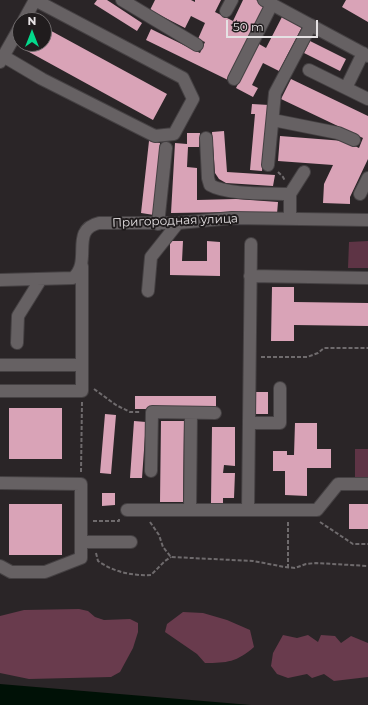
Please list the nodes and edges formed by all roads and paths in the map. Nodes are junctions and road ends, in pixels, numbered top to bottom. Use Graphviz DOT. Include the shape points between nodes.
graph roads {
  1 [pos="122,0"];
  2 [pos="232,0"];
  3 [pos="268,2"];
  4 [pos="28,12"];
  5 [pos="226,12"];
  6 [pos="311,25"];
  7 [pos="12,41"];
  8 [pos="197,45"];
  9 [pos="366,54"];
  10 [pos="2,59"];
  11 [pos="309,70"];
  12 [pos="234,79"];
  13 [pos="346,88"];
  14 [pos="368,99"];
  15 [pos="273,120"];
  16 [pos="206,138"];
  17 [pos="354,140"];
  18 [pos="166,148"];
  19 [pos="268,165"];
  20 [pos="304,172"];
  21 [pos="368,178"];
  22 [pos="290,194"];
  23 [pos="360,194"];
  24 [pos="290,219"];
  25 [pos="368,220"];
  26 [pos="178,223"];
  27 [pos="158,224"];
  28 [pos="251,244"];
  29 [pos="82,265"];
  30 [pos="250,276"];
  31 [pos="368,278"];
  32 [pos="41,279"];
  33 [pos="0,280"];
  34 [pos="148,291"];
  35 [pos="17,342"];
  36 [pos="368,348"];
  37 [pos="249,358"];
  38 [pos="0,365"];
  39 [pos="82,365"];
  40 [pos="82,388"];
  41 [pos="280,388"];
  42 [pos="0,391"];
  43 [pos="152,412"];
  44 [pos="191,413"];
  45 [pos="215,413"];
  46 [pos="249,423"];
  47 [pos="151,472"];
  48 [pos="0,483"];
  49 [pos="81,484"];
  50 [pos="368,484"];
  51 [pos="127,510"];
  52 [pos="147,510"];
  53 [pos="190,510"];
  54 [pos="248,510"];
  55 [pos="288,510"];
  56 [pos="302,510"];
  57 [pos="81,520"];
  58 [pos="81,542"];
  59 [pos="95,542"];
  60 [pos="131,542"];
  61 [pos="368,544"];
  62 [pos="171,557"];
  63 [pos="0,566"];
  64 [pos="368,566"];
  65 [pos="288,567"];
  1 -- 8 [label="street"];
  2 -- 5 [label="street"];
  3 -- 6 [label="street"];
  3 -- 12 [label="street"];
  4 -- 10 [label="street" via="35,0 183,78 193,99 174,134 155,136"];
  6 -- 9 [label="street"];
  6 -- 15 [label="street" via="275,93"];
  7 -- 10 [label="street"];
  9 -- 13 [label="street"];
  11 -- 13 [label="street"];
  13 -- 14 [label="street"];
  15 -- 17 [label="street" via="338,133"];
  15 -- 19 [label="street"];
  16 -- 22 [label="street" via="210,185 236,191"];
  18 -- 27 [label="street"];
  19 -- 22 [label="path" via="284,177"];
  20 -- 22 [label="street"];
  21 -- 23 [label="street"];
  22 -- 24 [label="street"];
  24 -- 25 [label="street, Пригородная улица"];
  24 -- 26 [label="street, Пригородная улица" via="232,218"];
  26 -- 27 [label="street, Пригородная улица"];
  26 -- 34 [label="street" via="150,257"];
  27 -- 29 [label="street, Пригородная улица" via="90,225 85,230 83,238"];
  28 -- 30 [label="street"];
  29 -- 32 [label="street" via="79,273 73,278"];
  29 -- 39 [label="street"];
  30 -- 31 [label="street"];
  30 -- 37 [label="street"];
  32 -- 33 [label="street"];
  32 -- 35 [label="street" via="18,316"];
  36 -- 37 [label="path" via="324,348 308,357"];
  37 -- 46 [label="street"];
  38 -- 39 [label="street"];
  39 -- 40 [label="street"];
  40 -- 42 [label="street"];
  40 -- 43 [label="path" via="89,386 130,412"];
  40 -- 49 [label="path"];
  41 -- 46 [label="street" via="280,424"];
  43 -- 44 [label="street"];
  43 -- 47 [label="street"];
  44 -- 45 [label="street"];
  44 -- 53 [label="street"];
  46 -- 54 [label="street"];
  48 -- 49 [label="street"];
  49 -- 57 [label="street"];
  50 -- 56 [label="street" via="338,484 317,510"];
  51 -- 52 [label="street"];
  51 -- 57 [label="path" via="119,510 119,521"];
  52 -- 53 [label="street"];
  52 -- 62 [label="path" via="147,517"];
  53 -- 54 [label="street"];
  54 -- 55 [label="street"];
  55 -- 56 [label="street"];
  55 -- 65 [label="path"];
  56 -- 61 [label="path" via="353,544"];
  57 -- 58 [label="street"];
  58 -- 59 [label="street"];
  58 -- 63 [label="street" via="81,558 45,572 11,572"];
  59 -- 60 [label="street"];
  59 -- 62 [label="path" via="98,561 110,569 126,573 151,575"];
  62 -- 65 [label="path" via="253,561"];
  64 -- 65 [label="path" via="316,563"];
}
